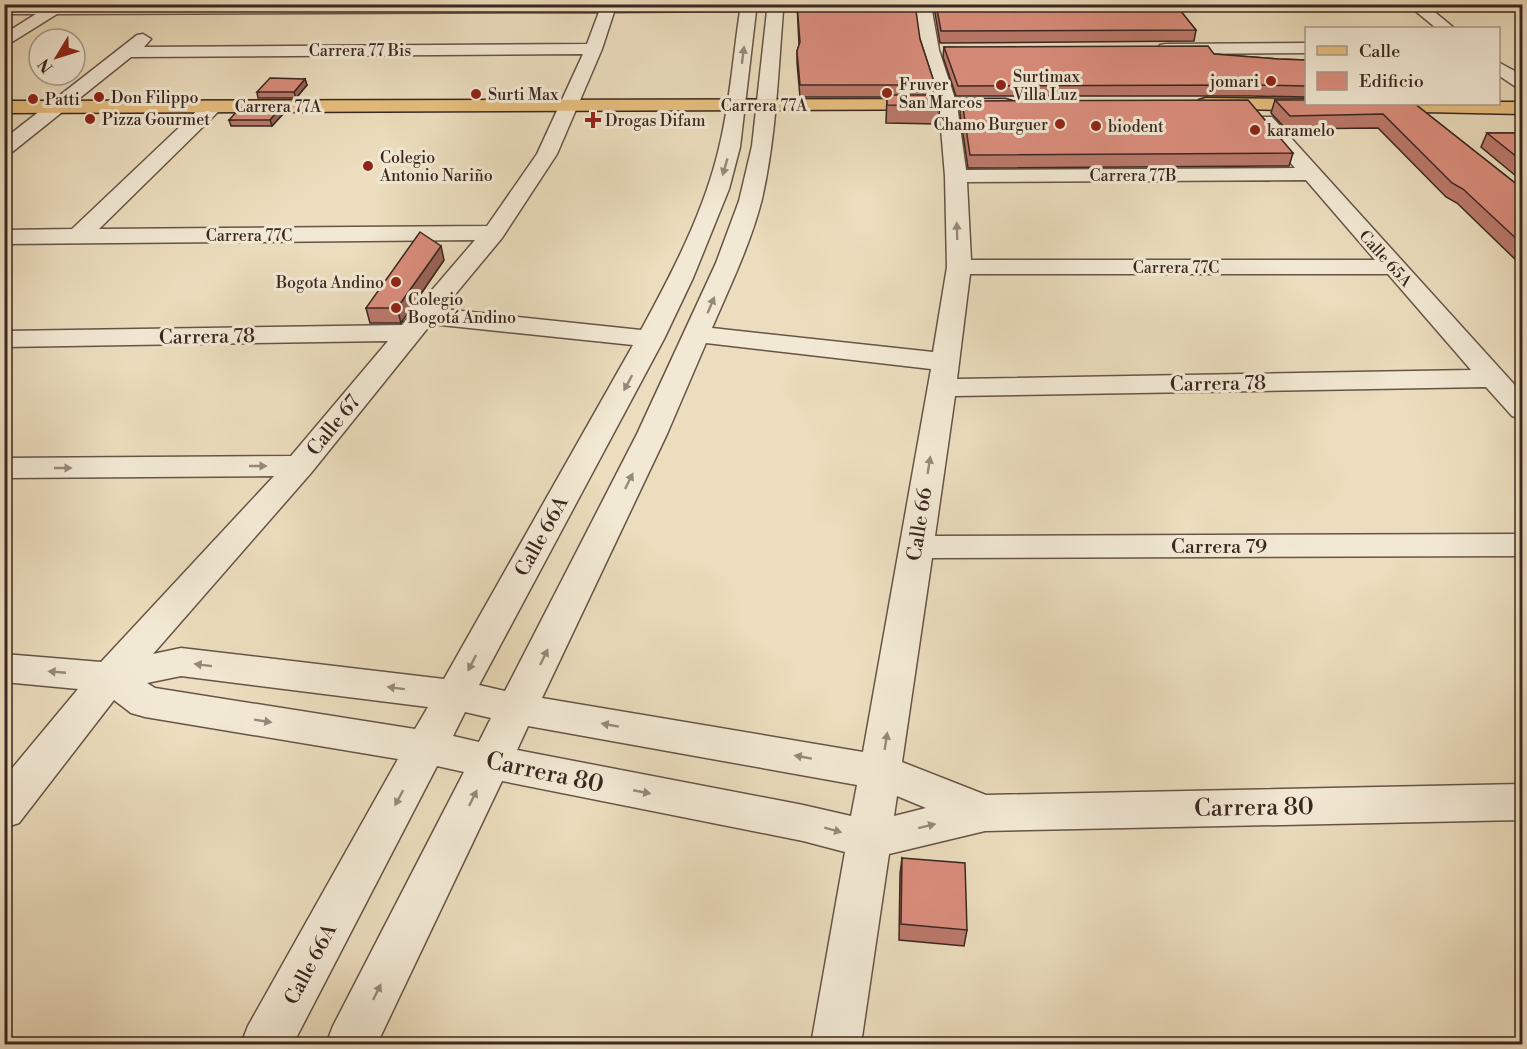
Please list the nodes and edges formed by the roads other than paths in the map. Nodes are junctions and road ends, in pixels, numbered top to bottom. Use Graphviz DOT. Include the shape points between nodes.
graph roads {
  1 [pos="1413,4"];
  2 [pos="570,5"];
  3 [pos="749,5"];
  4 [pos="923,5"];
  5 [pos="365,6"];
  6 [pos="776,6"];
  7 [pos="994,6"];
  8 [pos="88,7"];
  9 [pos="608,7"];
  10 [pos="4,9"];
  11 [pos="53,9"];
  12 [pos="179,9"];
  13 [pos="1445,27"];
  14 [pos="4,42"];
  15 [pos="1305,48"];
  16 [pos="594,49"];
  17 [pos="1149,49"];
  18 [pos="930,50"];
  19 [pos="953,50"];
  20 [pos="127,52"];
  21 [pos="1500,68"];
  22 [pos="1522,83"];
  23 [pos="1192,104"];
  24 [pos="1250,104"];
  25 [pos="567,105"];
  26 [pos="737,105"];
  27 [pos="767,105"];
  28 [pos="948,105"];
  29 [pos="1018,105"];
  30 [pos="1305,105"];
  31 [pos="1347,105"];
  32 [pos="213,106"];
  33 [pos="1416,106"];
  34 [pos="4,107"];
  35 [pos="58,107"];
  36 [pos="1522,108"];
  37 [pos="1442,127"];
  38 [pos="4,149"];
  39 [pos="1311,174"];
  40 [pos="956,177"];
  41 [pos="494,233"];
  42 [pos="79,236"];
  43 [pos="4,237"];
  44 [pos="959,267"];
  45 [pos="1394,267"];
  46 [pos="416,324"];
  47 [pos="698,334"];
  48 [pos="4,339"];
  49 [pos="651,339"];
  50 [pos="944,375"];
  51 [pos="1495,378"];
  52 [pos="1522,410"];
  53 [pos="300,466"];
  54 [pos="4,468"];
  55 [pos="1522,545"];
  56 [pos="916,548"];
  57 [pos="4,668"];
  58 [pos="110,677"];
  59 [pos="454,695"];
  60 [pos="518,710"];
  61 [pos="426,747"];
  62 [pos="491,761"];
  63 [pos="881,772"];
  64 [pos="1522,802"];
  65 [pos="4,810"];
  66 [pos="985,813"];
  67 [pos="870,840"];
  68 [pos="266,1044"];
  69 [pos="351,1044"];
  70 [pos="836,1044"];
  1 -- 13 [label="street"];
  2 -- 5 [label="street"];
  2 -- 9 [label="street"];
  3 -- 6 [label="street"];
  3 -- 9 [label="street"];
  26 -- 3 [label="street, Calle 66A, one-way"];
  4 -- 6 [label="street"];
  4 -- 7 [label="street"];
  4 -- 18 [label="street, Calle 66"];
  5 -- 12 [label="street"];
  6 -- 27 [label="street"];
  8 -- 11 [label="street"];
  8 -- 12 [label="street"];
  9 -- 16 [label="street, Calle 67"];
  10 -- 11 [label="street"];
  11 -- 14 [label="street"];
  12 -- 20 [label="street"];
  15 -- 17 [label="street"];
  16 -- 20 [label="street, Carrera 77 Bis"];
  16 -- 25 [label="street, Calle 67"];
  18 -- 19 [label="street"];
  18 -- 28 [label="street, Calle 66"];
  20 -- 35 [label="street"];
  21 -- 22 [label="street"];
  23 -- 24 [label="main road"];
  24 -- 30 [label="main road"];
  24 -- 39 [label="street, Calle 65A"];
  25 -- 26 [label="main road, Carrera 77A"];
  25 -- 32 [label="main road, Carrera 77A"];
  25 -- 41 [label="street, Calle 67" via="547,154"];
  26 -- 27 [label="main road, Carrera 77A"];
  26 -- 49 [label="street, Calle 66A, one-way" via="718,189"];
  27 -- 28 [label="main road, Carrera 77A"];
  47 -- 27 [label="street, one-way" via="750,201"];
  28 -- 29 [label="main road, Carrera 77A"];
  28 -- 40 [label="street, Calle 66"];
  31 -- 33 [label="main road"];
  32 -- 35 [label="main road, Carrera 77A"];
  32 -- 42 [label="street"];
  33 -- 36 [label="main road"];
  33 -- 37 [label="street"];
  34 -- 35 [label="main road, Carrera 77A"];
  35 -- 38 [label="street"];
  39 -- 40 [label="street, Carrera 77B"];
  39 -- 45 [label="street, Calle 65A"];
  44 -- 40 [label="street, Calle 66, one-way"];
  41 -- 42 [label="street, Carrera 77C"];
  41 -- 46 [label="street, Calle 67"];
  42 -- 43 [label="street, Carrera 77C"];
  44 -- 45 [label="street, Carrera 77C"];
  44 -- 50 [label="street, Calle 66"];
  45 -- 51 [label="street, Calle 65A"];
  46 -- 48 [label="street, Carrera 78"];
  46 -- 49 [label="street, Carrera 78"];
  46 -- 53 [label="street, Calle 67"];
  47 -- 50 [label="street, Carrera 78"];
  60 -- 47 [label="street, one-way"];
  49 -- 59 [label="street, Calle 66A, one-way"];
  50 -- 51 [label="street, Carrera 78"];
  56 -- 50 [label="street, Calle 66, one-way"];
  51 -- 52 [label="street, Calle 65A"];
  54 -- 53 [label="street, one-way"];
  53 -- 58 [label="street, Calle 67"];
  55 -- 56 [label="street, Carrera 79"];
  63 -- 56 [label="street, Calle 66, one-way"];
  58 -- 57 [label="street, Carrera 80, one-way"];
  59 -- 58 [label="street, Carrera 80, one-way" via="181,662"];
  58 -- 61 [label="street, Carrera 80, one-way" via="145,702"];
  58 -- 65 [label="street, Calle 67"];
  59 -- 60 [label="street, Carrera 80"];
  59 -- 61 [label="street, Calle 66A"];
  60 -- 62 [label="street"];
  63 -- 60 [label="street, Carrera 80, one-way"];
  61 -- 62 [label="street, Carrera 80"];
  61 -- 68 [label="street, Calle 66A, one-way"];
  62 -- 67 [label="street, Carrera 80, one-way"];
  69 -- 62 [label="street, one-way"];
  63 -- 66 [label="street, Carrera 80"];
  63 -- 67 [label="street, Calle 66"];
  64 -- 66 [label="street, Carrera 80"];
  67 -- 66 [label="street, Carrera 80, one-way"];
  67 -- 70 [label="street, Calle 66"];
}
